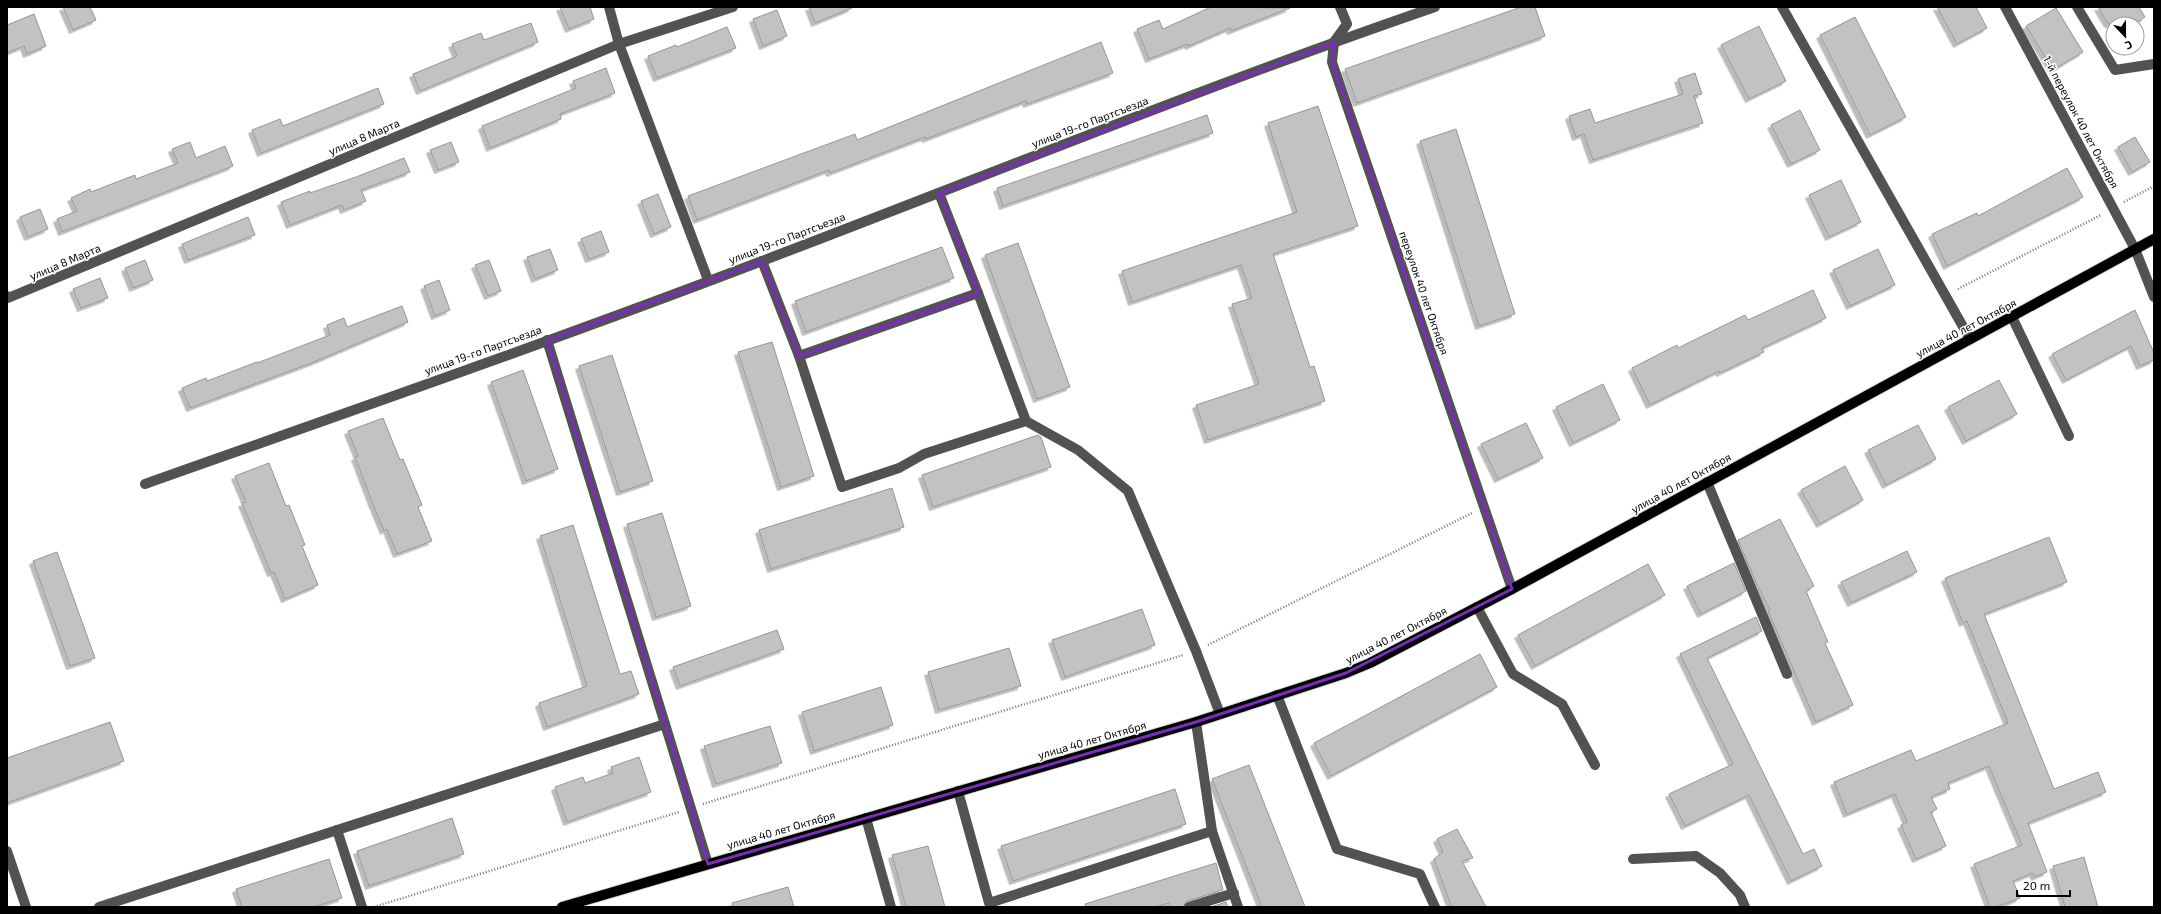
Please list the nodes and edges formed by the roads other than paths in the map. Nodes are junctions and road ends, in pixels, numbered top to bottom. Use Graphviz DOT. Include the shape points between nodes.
graph roads {
  1 [pos="609,7"];
  2 [pos="733,7"];
  3 [pos="1340,7"];
  4 [pos="1435,7"];
  5 [pos="1782,7"];
  6 [pos="2005,7"];
  7 [pos="2077,7"];
  8 [pos="1334,42"];
  9 [pos="619,44"];
  10 [pos="2154,64"];
  11 [pos="939,193"];
  12 [pos="2154,238"];
  13 [pos="2135,249"];
  14 [pos="762,261"];
  15 [pos="708,280"];
  16 [pos="978,293"];
  17 [pos="8,297"];
  18 [pos="2154,297"];
  19 [pos="2012,317"];
  20 [pos="1970,339"];
  21 [pos="547,340"];
  22 [pos="799,356"];
  23 [pos="1026,421"];
  24 [pos="2069,436"];
  25 [pos="1707,482"];
  26 [pos="145,484"];
  27 [pos="1512,589"];
  28 [pos="1477,607"];
  29 [pos="1787,674"];
  30 [pos="1277,696"];
  31 [pos="1220,714"];
  32 [pos="1196,722"];
  33 [pos="665,724"];
  34 [pos="1595,765"];
  35 [pos="958,791"];
  36 [pos="866,818"];
  37 [pos="337,830"];
  38 [pos="1212,831"];
  39 [pos="7,851"];
  40 [pos="1633,859"];
  41 [pos="708,864"];
  42 [pos="1234,893"];
  43 [pos="26,907"];
  44 [pos="99,907"];
  45 [pos="362,907"];
  46 [pos="562,907"];
  47 [pos="891,907"];
  48 [pos="1189,907"];
  49 [pos="1238,907"];
  50 [pos="1435,907"];
  51 [pos="1745,907"];
  1 -- 9 [label="street"];
  2 -- 9 [label="street, улица 8 Марта"];
  3 -- 8 [label="street, переулок 40 лет Октября" via="1346,24"];
  4 -- 8 [label="street, улица 19-го Партсъезда"];
  5 -- 20 [label="street"];
  6 -- 13 [label="street, 1-й переулок 40 лет Октября"];
  7 -- 10 [label="street" via="2115,70"];
  8 -- 11 [label="street, улица 19-го Партсъезда"];
  8 -- 27 [label="street, переулок 40 лет Октября" via="1332,62"];
  9 -- 15 [label="street"];
  9 -- 17 [label="street, улица 8 Марта"];
  11 -- 14 [label="street, улица 19-го Партсъезда"];
  11 -- 16 [label="street"];
  12 -- 13 [label="main road, улица 40 лет Октября"];
  13 -- 18 [label="street, 1-й переулок 40 лет Октября"];
  13 -- 19 [label="main road, улица 40 лет Октября"];
  14 -- 15 [label="street, улица 19-го Партсъезда"];
  14 -- 22 [label="street"];
  15 -- 21 [label="street, улица 19-го Партсъезда"];
  16 -- 22 [label="street"];
  16 -- 23 [label="street"];
  19 -- 20 [label="main road, улица 40 лет Октября"];
  19 -- 24 [label="street"];
  20 -- 25 [label="main road, улица 40 лет Октября"];
  21 -- 26 [label="street, улица 19-го Партсъезда"];
  21 -- 33 [label="street"];
  22 -- 23 [label="street" via="842,487 899,468 924,454"];
  23 -- 31 [label="street" via="1078,450 1128,490"];
  25 -- 27 [label="main road, улица 40 лет Октября"];
  25 -- 29 [label="street"];
  27 -- 28 [label="main road, улица 40 лет Октября"];
  28 -- 30 [label="main road, улица 40 лет Октября" via="1346,674"];
  28 -- 34 [label="street" via="1513,674 1562,704"];
  30 -- 31 [label="main road, улица 40 лет Октября"];
  30 -- 50 [label="street" via="1337,849 1420,874"];
  31 -- 32 [label="main road, улица 40 лет Октября"];
  32 -- 35 [label="main road, улица 40 лет Октября"];
  32 -- 38 [label="street"];
  33 -- 37 [label="street"];
  33 -- 41 [label="street"];
  35 -- 36 [label="main road, улица 40 лет Октября"];
  35 -- 38 [label="street" via="989,902"];
  36 -- 41 [label="main road, улица 40 лет Октября"];
  36 -- 47 [label="street"];
  37 -- 44 [label="street"];
  37 -- 45 [label="street"];
  38 -- 42 [label="street"];
  39 -- 43 [label="street"];
  40 -- 51 [label="street" via="1696,856 1720,873 1740,894"];
  41 -- 46 [label="main road, улица 40 лет Октября"];
  42 -- 48 [label="street"];
  42 -- 49 [label="street"];
}
